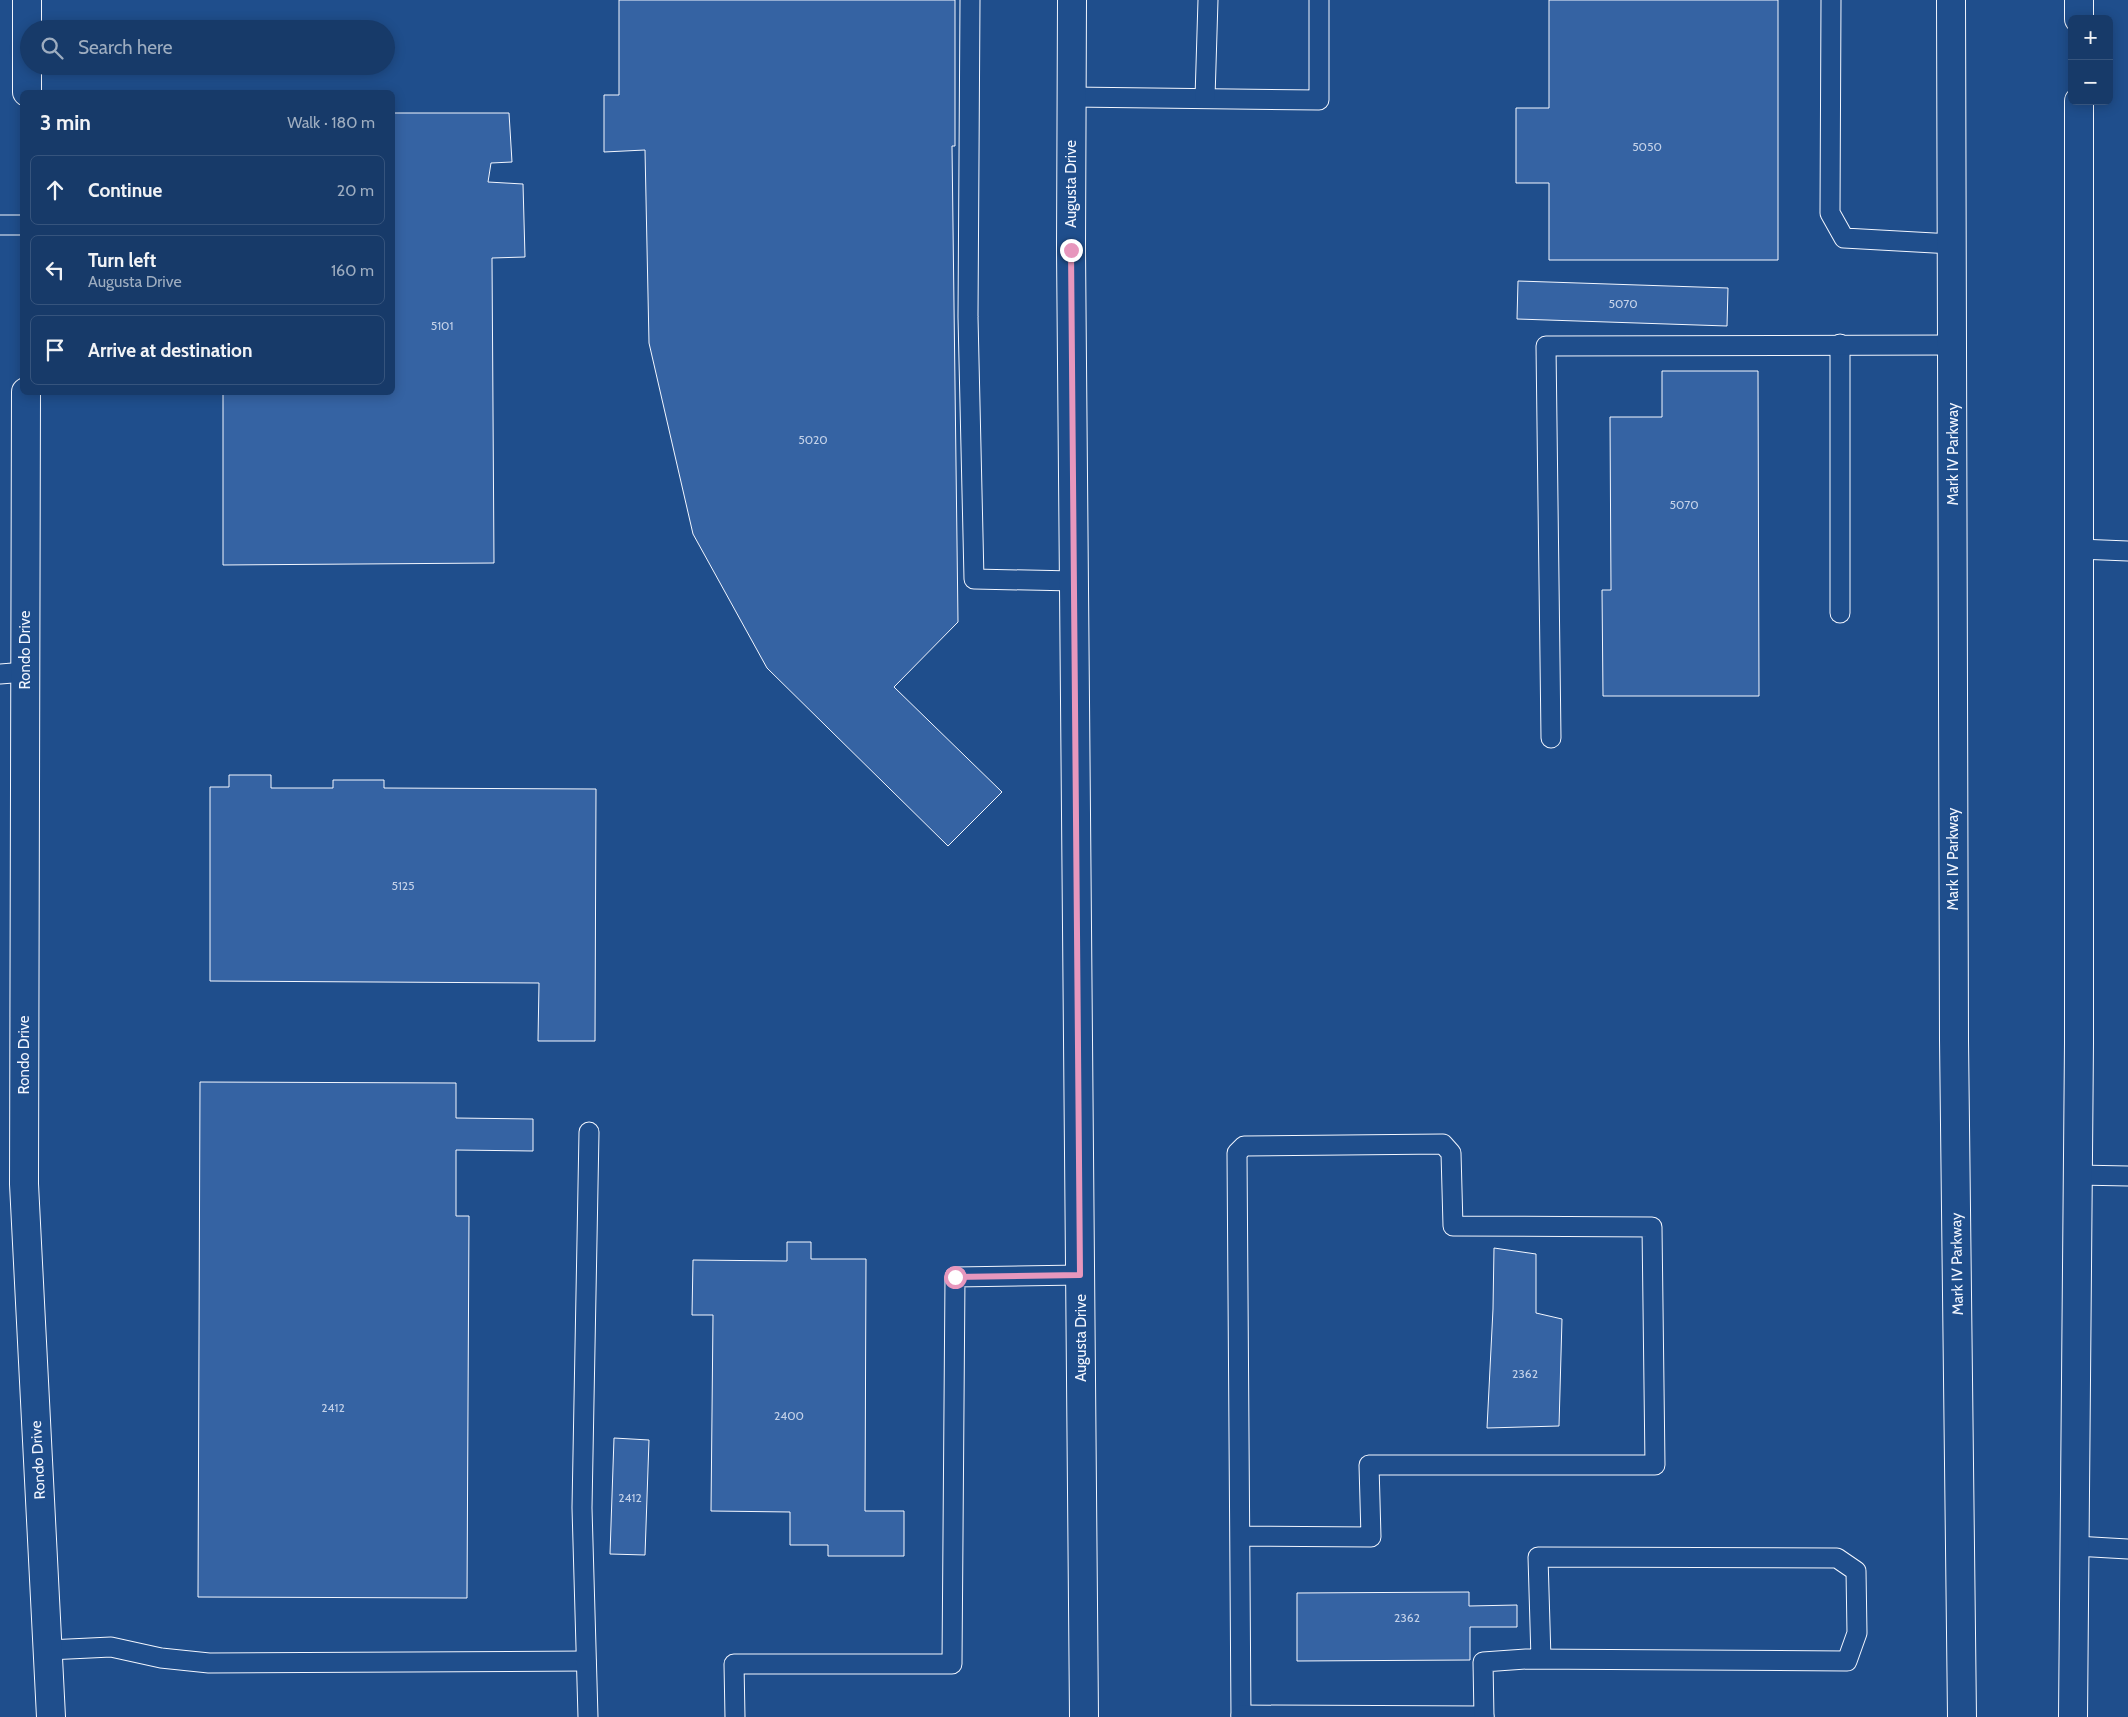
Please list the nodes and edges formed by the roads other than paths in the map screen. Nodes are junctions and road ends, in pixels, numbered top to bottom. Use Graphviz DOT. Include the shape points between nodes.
graph roads {
  1 [pos="27,0"];
  2 [pos="970,0"];
  3 [pos="1072,0"];
  4 [pos="1208,0"];
  5 [pos="1319,0"];
  6 [pos="1831,0"];
  7 [pos="1952,0"];
  8 [pos="2079,0"];
  9 [pos="2079,15"];
  10 [pos="27,20"];
  11 [pos="27,75"];
  12 [pos="27,90"];
  13 [pos="1072,97"];
  14 [pos="1205,98"];
  15 [pos="2079,105"];
  16 [pos="0,225"];
  17 [pos="20,225"];
  18 [pos="1952,244"];
  19 [pos="1840,344"];
  20 [pos="1952,345"];
  21 [pos="26,395"];
  22 [pos="2079,549"];
  23 [pos="2128,551"];
  24 [pos="1074,581"];
  25 [pos="1840,613"];
  26 [pos="12,673"];
  27 [pos="1551,738"];
  28 [pos="589,1132"];
  29 [pos="2078,1175"];
  30 [pos="2128,1176"];
  31 [pos="1080,1275"];
  32 [pos="1240,1536"];
  33 [pos="2075,1546"];
  34 [pos="2128,1549"];
  35 [pos="48,1650"];
  36 [pos="1540,1659"];
  37 [pos="586,1661"];
  38 [pos="1241,1716"];
  39 [pos="51,1717"];
  40 [pos="588,1717"];
  41 [pos="735,1717"];
  42 [pos="1084,1717"];
  43 [pos="1484,1717"];
  44 [pos="1962,1717"];
  45 [pos="2073,1717"];
  1 -- 10 [label="main road"];
  2 -- 24 [label="lane" via="968,317 974,579"];
  3 -- 13 [label="main road, Augusta Drive"];
  4 -- 14 [label="lane"];
  5 -- 14 [label="lane" via="1319,100"];
  6 -- 18 [label="lane" via="1830,213 1844,238"];
  7 -- 18 [label="main road, Mark IV Parkway"];
  8 -- 9 [label="main road"];
  11 -- 12 [label="main road"];
  13 -- 14 [label="lane"];
  13 -- 24 [label="main road, Augusta Drive"];
  15 -- 22 [label="main road"];
  16 -- 17 [label="lane"];
  18 -- 20 [label="main road, Mark IV Parkway"];
  19 -- 20 [label="lane"];
  19 -- 25 [label="lane"];
  19 -- 27 [label="lane" via="1546,346"];
  20 -- 44 [label="main road, Mark IV Parkway" via="1954,1040"];
  21 -- 26 [label="main road, Rondo Drive"];
  22 -- 23 [label="lane"];
  22 -- 29 [label="main road"];
  24 -- 31 [label="main road, Augusta Drive"];
  26 -- 35 [label="main road, Rondo Drive" via="24,1184"];
  28 -- 37 [label="lane" via="582,1508"];
  29 -- 30 [label="lane"];
  29 -- 33 [label="main road"];
  31 -- 41 [label="lane" via="955,1277 952,1664 734,1664"];
  31 -- 42 [label="main road, Augusta Drive"];
  32 -- 32 [label="lane" via="1236,1180 1237,1153 1244,1146 1443,1144 1451,1153 1453,1226 1652,1227 1655,1465 1368,1465 1371,1537"];
  32 -- 38 [label="lane"];
  33 -- 34 [label="lane"];
  33 -- 45 [label="main road"];
  35 -- 37 [label="lane" via="111,1648 209,1663"];
  35 -- 39 [label="main road, Rondo Drive"];
  36 -- 36 [label="lane" via="1847,1661 1856,1633 1856,1571 1837,1558 1538,1557"];
  36 -- 43 [label="lane" via="1483,1662"];
  37 -- 40 [label="lane"];
  38 -- 43 [label="lane"];
}
